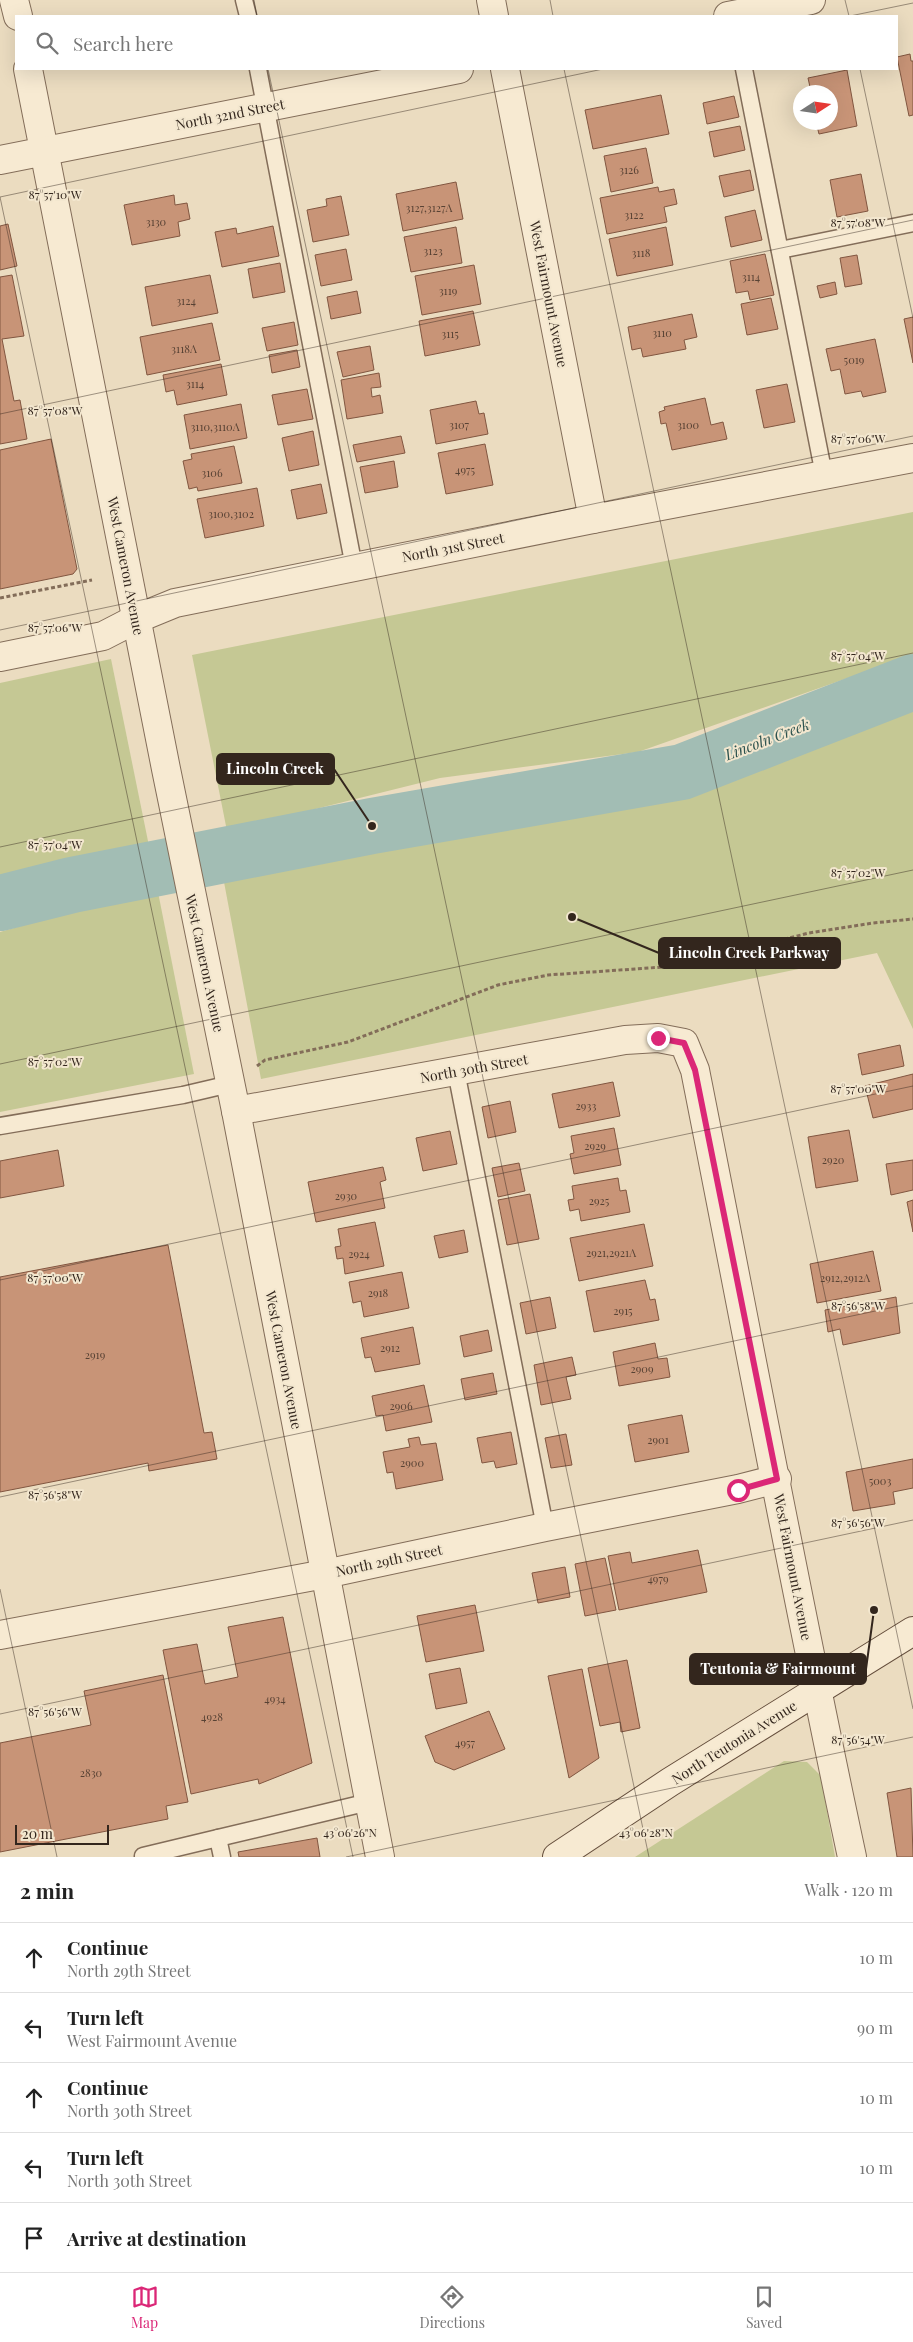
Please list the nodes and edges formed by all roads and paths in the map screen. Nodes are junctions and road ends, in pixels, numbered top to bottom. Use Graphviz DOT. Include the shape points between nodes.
graph roads {
  1 [pos="14,0"];
  2 [pos="244,0"];
  3 [pos="491,0"];
  4 [pos="812,0"];
  5 [pos="732,12"];
  6 [pos="18,15"];
  7 [pos="248,15"];
  8 [pos="494,15"];
  9 [pos="28,70"];
  10 [pos="258,70"];
  11 [pos="455,70"];
  12 [pos="505,70"];
  13 [pos="744,70"];
  14 [pos="265,107"];
  15 [pos="45,151"];
  16 [pos="0,160"];
  17 [pos="913,223"];
  18 [pos="780,250"];
  19 [pos="913,458"];
  20 [pos="824,475"];
  21 [pos="593,519"];
  22 [pos="354,567"];
  23 [pos="92,580"];
  24 [pos="0,598"];
  25 [pos="136,619"];
  26 [pos="0,657"];
  27 [pos="913,919"];
  28 [pos="695,1070"];
  29 [pos="456,1071"];
  30 [pos="230,1084"];
  31 [pos="236,1111"];
  32 [pos="0,1126"];
  33 [pos="777,1479"];
  34 [pos="545,1527"];
  35 [pos="326,1574"];
  36 [pos="913,1630"];
  37 [pos="0,1635"];
  38 [pos="816,1691"];
  39 [pos="369,1802"];
  40 [pos="218,1838"];
  41 [pos="143,1856"];
  42 [pos="222,1857"];
  43 [pos="380,1857"];
  44 [pos="557,1857"];
  45 [pos="852,1857"];
  1 -- 6 [label="street"];
  2 -- 7 [label="lane"];
  3 -- 8 [label="street"];
  4 -- 5 [label="street"];
  9 -- 15 [label="street, West Cameron Avenue"];
  10 -- 14 [label="lane"];
  11 -- 14 [label="street, North 32nd Street"];
  12 -- 21 [label="street, West Fairmount Avenue"];
  13 -- 18 [label="lane"];
  14 -- 15 [label="street, North 32nd Street"];
  14 -- 22 [label="lane"];
  15 -- 16 [label="street, North 32nd Street"];
  15 -- 25 [label="street, West Cameron Avenue"];
  17 -- 18 [label="lane"];
  18 -- 20 [label="lane"];
  19 -- 20 [label="street, North 31st Street"];
  20 -- 21 [label="street, North 31st Street"];
  21 -- 22 [label="street, North 31st Street"];
  22 -- 25 [label="street, North 31st Street" via="175,603"];
  23 -- 24 [label="path"];
  25 -- 26 [label="street, North 31st Street" via="103,636"];
  25 -- 30 [label="street, West Cameron Avenue"];
  27 -- 30 [label="path" via="809,933 678,966 548,975 498,985 348,1042 265,1060"];
  28 -- 29 [label="street, North 30th Street" via="684,1043 658,1038 625,1040"];
  28 -- 33 [label="street, West Fairmount Avenue"];
  29 -- 31 [label="street, North 30th Street"];
  29 -- 34 [label="lane"];
  30 -- 31 [label="street, West Cameron Avenue"];
  30 -- 32 [label="lane"];
  31 -- 35 [label="street, West Cameron Avenue"];
  33 -- 34 [label="street, North 29th Street" via="738,1490"];
  33 -- 38 [label="street, West Fairmount Avenue"];
  34 -- 35 [label="street, North 29th Street"];
  35 -- 37 [label="street, North 29th Street"];
  35 -- 39 [label="street, West Cameron Avenue"];
  36 -- 38 [label="street, North Teutonia Avenue"];
  38 -- 44 [label="street, North Teutonia Avenue"];
  38 -- 45 [label="street, West Fairmount Avenue"];
  39 -- 40 [label="lane"];
  39 -- 43 [label="street, West Cameron Avenue"];
  40 -- 41 [label="lane"];
  40 -- 42 [label="lane"];
}
